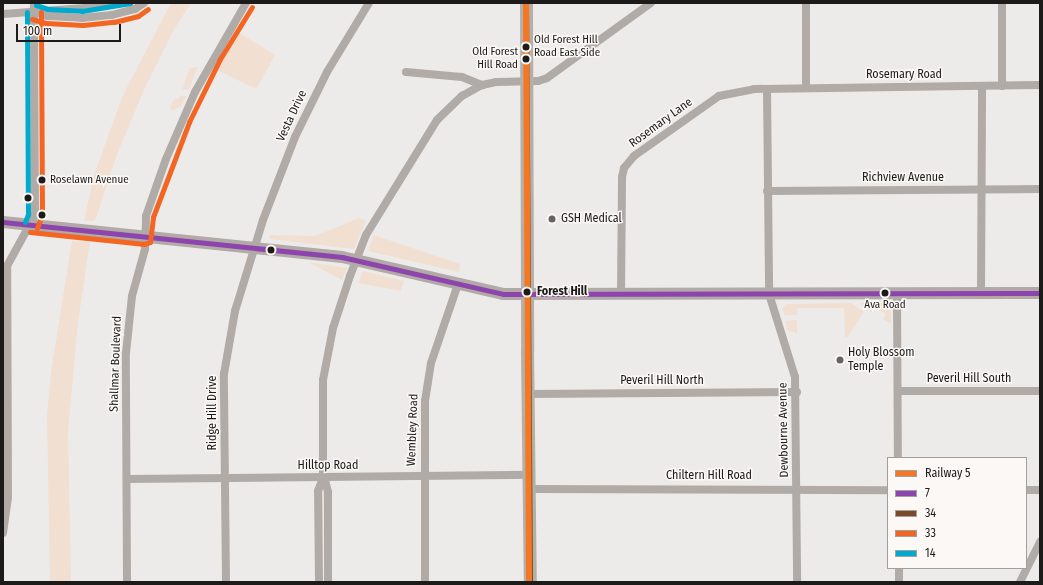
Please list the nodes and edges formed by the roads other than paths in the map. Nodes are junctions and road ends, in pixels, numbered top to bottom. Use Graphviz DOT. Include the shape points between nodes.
graph roads {
  1 [pos="34,3"];
  2 [pos="119,3"];
  3 [pos="144,3"];
  4 [pos="246,3"];
  5 [pos="368,3"];
  6 [pos="526,3"];
  7 [pos="651,3"];
  8 [pos="806,3"];
  9 [pos="1002,3"];
  10 [pos="34,12"];
  11 [pos="3,14"];
  12 [pos="406,72"];
  13 [pos="526,81"];
  14 [pos="482,85"];
  15 [pos="1040,85"];
  16 [pos="1002,86"];
  17 [pos="806,87"];
  18 [pos="982,87"];
  19 [pos="767,89"];
  20 [pos="980,189"];
  21 [pos="1040,189"];
  22 [pos="767,191"];
  23 [pos="3,222"];
  24 [pos="31,225"];
  25 [pos="145,237"];
  26 [pos="254,248"];
  27 [pos="458,284"];
  28 [pos="1040,292"];
  29 [pos="897,293"];
  30 [pos="981,293"];
  31 [pos="769,294"];
  32 [pos="527,295"];
  33 [pos="621,295"];
  34 [pos="5,352"];
  35 [pos="899,391"];
  36 [pos="1040,391"];
  37 [pos="796,392"];
  38 [pos="528,394"];
  39 [pos="898,457"];
  40 [pos="530,475"];
  41 [pos="424,477"];
  42 [pos="225,478"];
  43 [pos="323,478"];
  44 [pos="127,479"];
  45 [pos="797,487"];
  46 [pos="530,489"];
  47 [pos="887,490"];
  48 [pos="1027,490"];
  49 [pos="1040,490"];
  50 [pos="3,533"];
  51 [pos="1040,542"];
  52 [pos="1027,568"];
  53 [pos="899,569"];
  54 [pos="1026,569"];
  55 [pos="319,570"];
  56 [pos="328,570"];
  57 [pos="127,582"];
  58 [pos="226,582"];
  59 [pos="319,582"];
  60 [pos="328,582"];
  61 [pos="425,582"];
  62 [pos="530,582"];
  63 [pos="797,582"];
  64 [pos="899,582"];
  65 [pos="1020,582"];
  1 -- 10 [label="street"];
  2 -- 10 [label="street"];
  3 -- 10 [label="street" via="135,9 112,15 47,16"];
  4 -- 25 [label="street, Shallmar Boulevard" via="208,67 183,119 146,216"];
  5 -- 26 [label="street, Vesta Drive" via="309,106 274,187"];
  6 -- 13 [label="main road"];
  7 -- 13 [label="street" via="547,78"];
  8 -- 17 [label="street"];
  9 -- 16 [label="street"];
  10 -- 11 [label="street"];
  10 -- 24 [label="street" via="35,215"];
  12 -- 14 [label="street" via="462,77"];
  13 -- 14 [label="street"];
  13 -- 32 [label="main road"];
  14 -- 43 [label="street, bridge" via="462,96 437,120 366,235 333,328 323,380"];
  15 -- 16 [label="street, Rosemary Road"];
  16 -- 18 [label="street, Rosemary Road"];
  17 -- 18 [label="street, Rosemary Road"];
  17 -- 19 [label="street, Rosemary Road"];
  18 -- 20 [label="street"];
  19 -- 22 [label="street, Dewbourne Avenue"];
  19 -- 33 [label="street, Rosemary Lane" via="745,89 719,96 627,163 622,177"];
  20 -- 21 [label="street, Richview Avenue"];
  20 -- 22 [label="street, Richview Avenue"];
  20 -- 30 [label="street"];
  22 -- 31 [label="street, Dewbourne Avenue"];
  23 -- 24 [label="main road"];
  24 -- 25 [label="main road"];
  24 -- 34 [label="street" via="7,266"];
  25 -- 26 [label="main road"];
  25 -- 44 [label="street, Shallmar Boulevard" via="145,249 132,296 127,332"];
  26 -- 27 [label="main road" via="360,260"];
  26 -- 42 [label="street, Ridge Hill Drive" via="235,311 224,374"];
  27 -- 32 [label="main road" via="502,294"];
  27 -- 41 [label="street, Wembley Road" via="431,363 425,401"];
  28 -- 30 [label="main road"];
  29 -- 30 [label="main road"];
  29 -- 31 [label="main road"];
  29 -- 35 [label="street"];
  31 -- 33 [label="main road"];
  31 -- 37 [label="street, Dewbourne Avenue" via="795,377"];
  32 -- 33 [label="main road"];
  32 -- 38 [label="main road"];
  34 -- 50 [label="street" via="8,497"];
  35 -- 36 [label="street, Peveril Hill South"];
  35 -- 39 [label="street"];
  37 -- 38 [label="street, Peveril Hill North"];
  37 -- 45 [label="street, Dewbourne Avenue"];
  38 -- 40 [label="main road"];
  40 -- 41 [label="street, Hilltop Road"];
  40 -- 46 [label="main road"];
  41 -- 43 [label="street, Hilltop Road"];
  41 -- 61 [label="street, Wembley Road"];
  42 -- 43 [label="street, Hilltop Road"];
  42 -- 44 [label="street, Hilltop Road"];
  42 -- 58 [label="street, Ridge Hill Drive"];
  43 -- 55 [label="street" via="318,491"];
  43 -- 56 [label="street" via="328,492"];
  44 -- 57 [label="street, Shallmar Boulevard"];
  45 -- 46 [label="street, Chiltern Hill Road"];
  45 -- 47 [label="street, Chiltern Hill Road"];
  45 -- 63 [label="street, Dewbourne Avenue"];
  46 -- 62 [label="main road"];
  48 -- 49 [label="street"];
  51 -- 52 [label="street"];
  53 -- 64 [label="street"];
  54 -- 65 [label="street"];
  55 -- 56 [label="street"];
  55 -- 59 [label="street"];
  56 -- 60 [label="street"];
}
